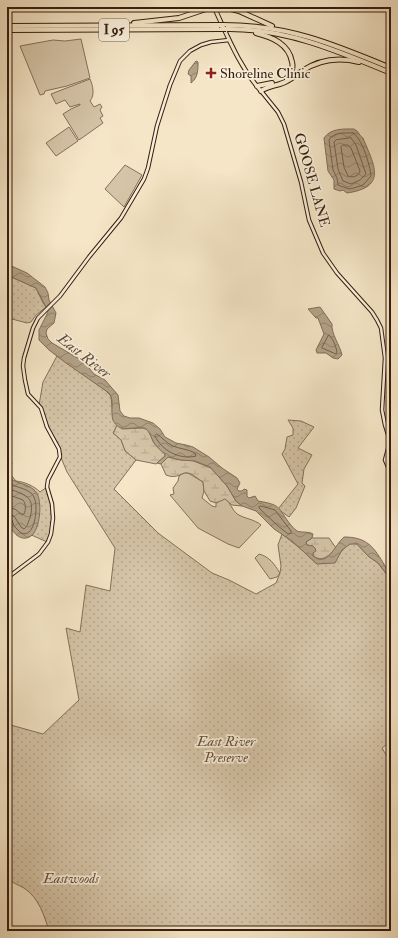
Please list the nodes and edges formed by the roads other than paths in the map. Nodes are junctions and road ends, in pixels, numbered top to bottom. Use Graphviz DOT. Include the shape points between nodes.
graph roads {
  1 [pos="213,7"];
  2 [pos="223,7"];
  3 [pos="88,25"];
  4 [pos="7,26"];
  5 [pos="224,27"];
  6 [pos="7,30"];
  7 [pos="291,32"];
  8 [pos="229,40"];
  9 [pos="391,68"];
  10 [pos="385,70"];
  11 [pos="391,73"];
  12 [pos="257,86"];
  13 [pos="261,90"];
  14 [pos="391,474"];
  15 [pos="7,578"];
  1 -- 3 [label="highway" via="174,19"];
  1 -- 8 [label="main road, GOOSE LANE"];
  2 -- 7 [label="highway"];
  3 -- 4 [label="highway, I 95"];
  3 -- 5 [label="highway, I 95"];
  5 -- 6 [label="highway, I 95"];
  5 -- 7 [label="highway, I 95" via="262,27"];
  5 -- 10 [label="highway, I 95" via="275,33 310,41"];
  5 -- 12 [label="highway" via="265,35 281,43 290,53 293,65 290,75 282,81"];
  7 -- 9 [label="highway, I 95" via="332,44"];
  8 -- 12 [label="main road, GOOSE LANE" via="243,67"];
  8 -- 15 [label="street" via="201,45 180,60 157,126 144,179 121,218 32,328 23,366 28,394 41,408 60,457 47,487 53,510 48,542 42,550"];
  10 -- 11 [label="highway, I 95"];
  10 -- 13 [label="highway" via="350,60 326,60 310,66 286,82"];
  12 -- 13 [label="main road, GOOSE LANE"];
  13 -- 14 [label="street, GOOSE LANE" via="284,124 309,220 329,263 372,312 381,328 385,358 382,410 390,441 385,460"];
}
